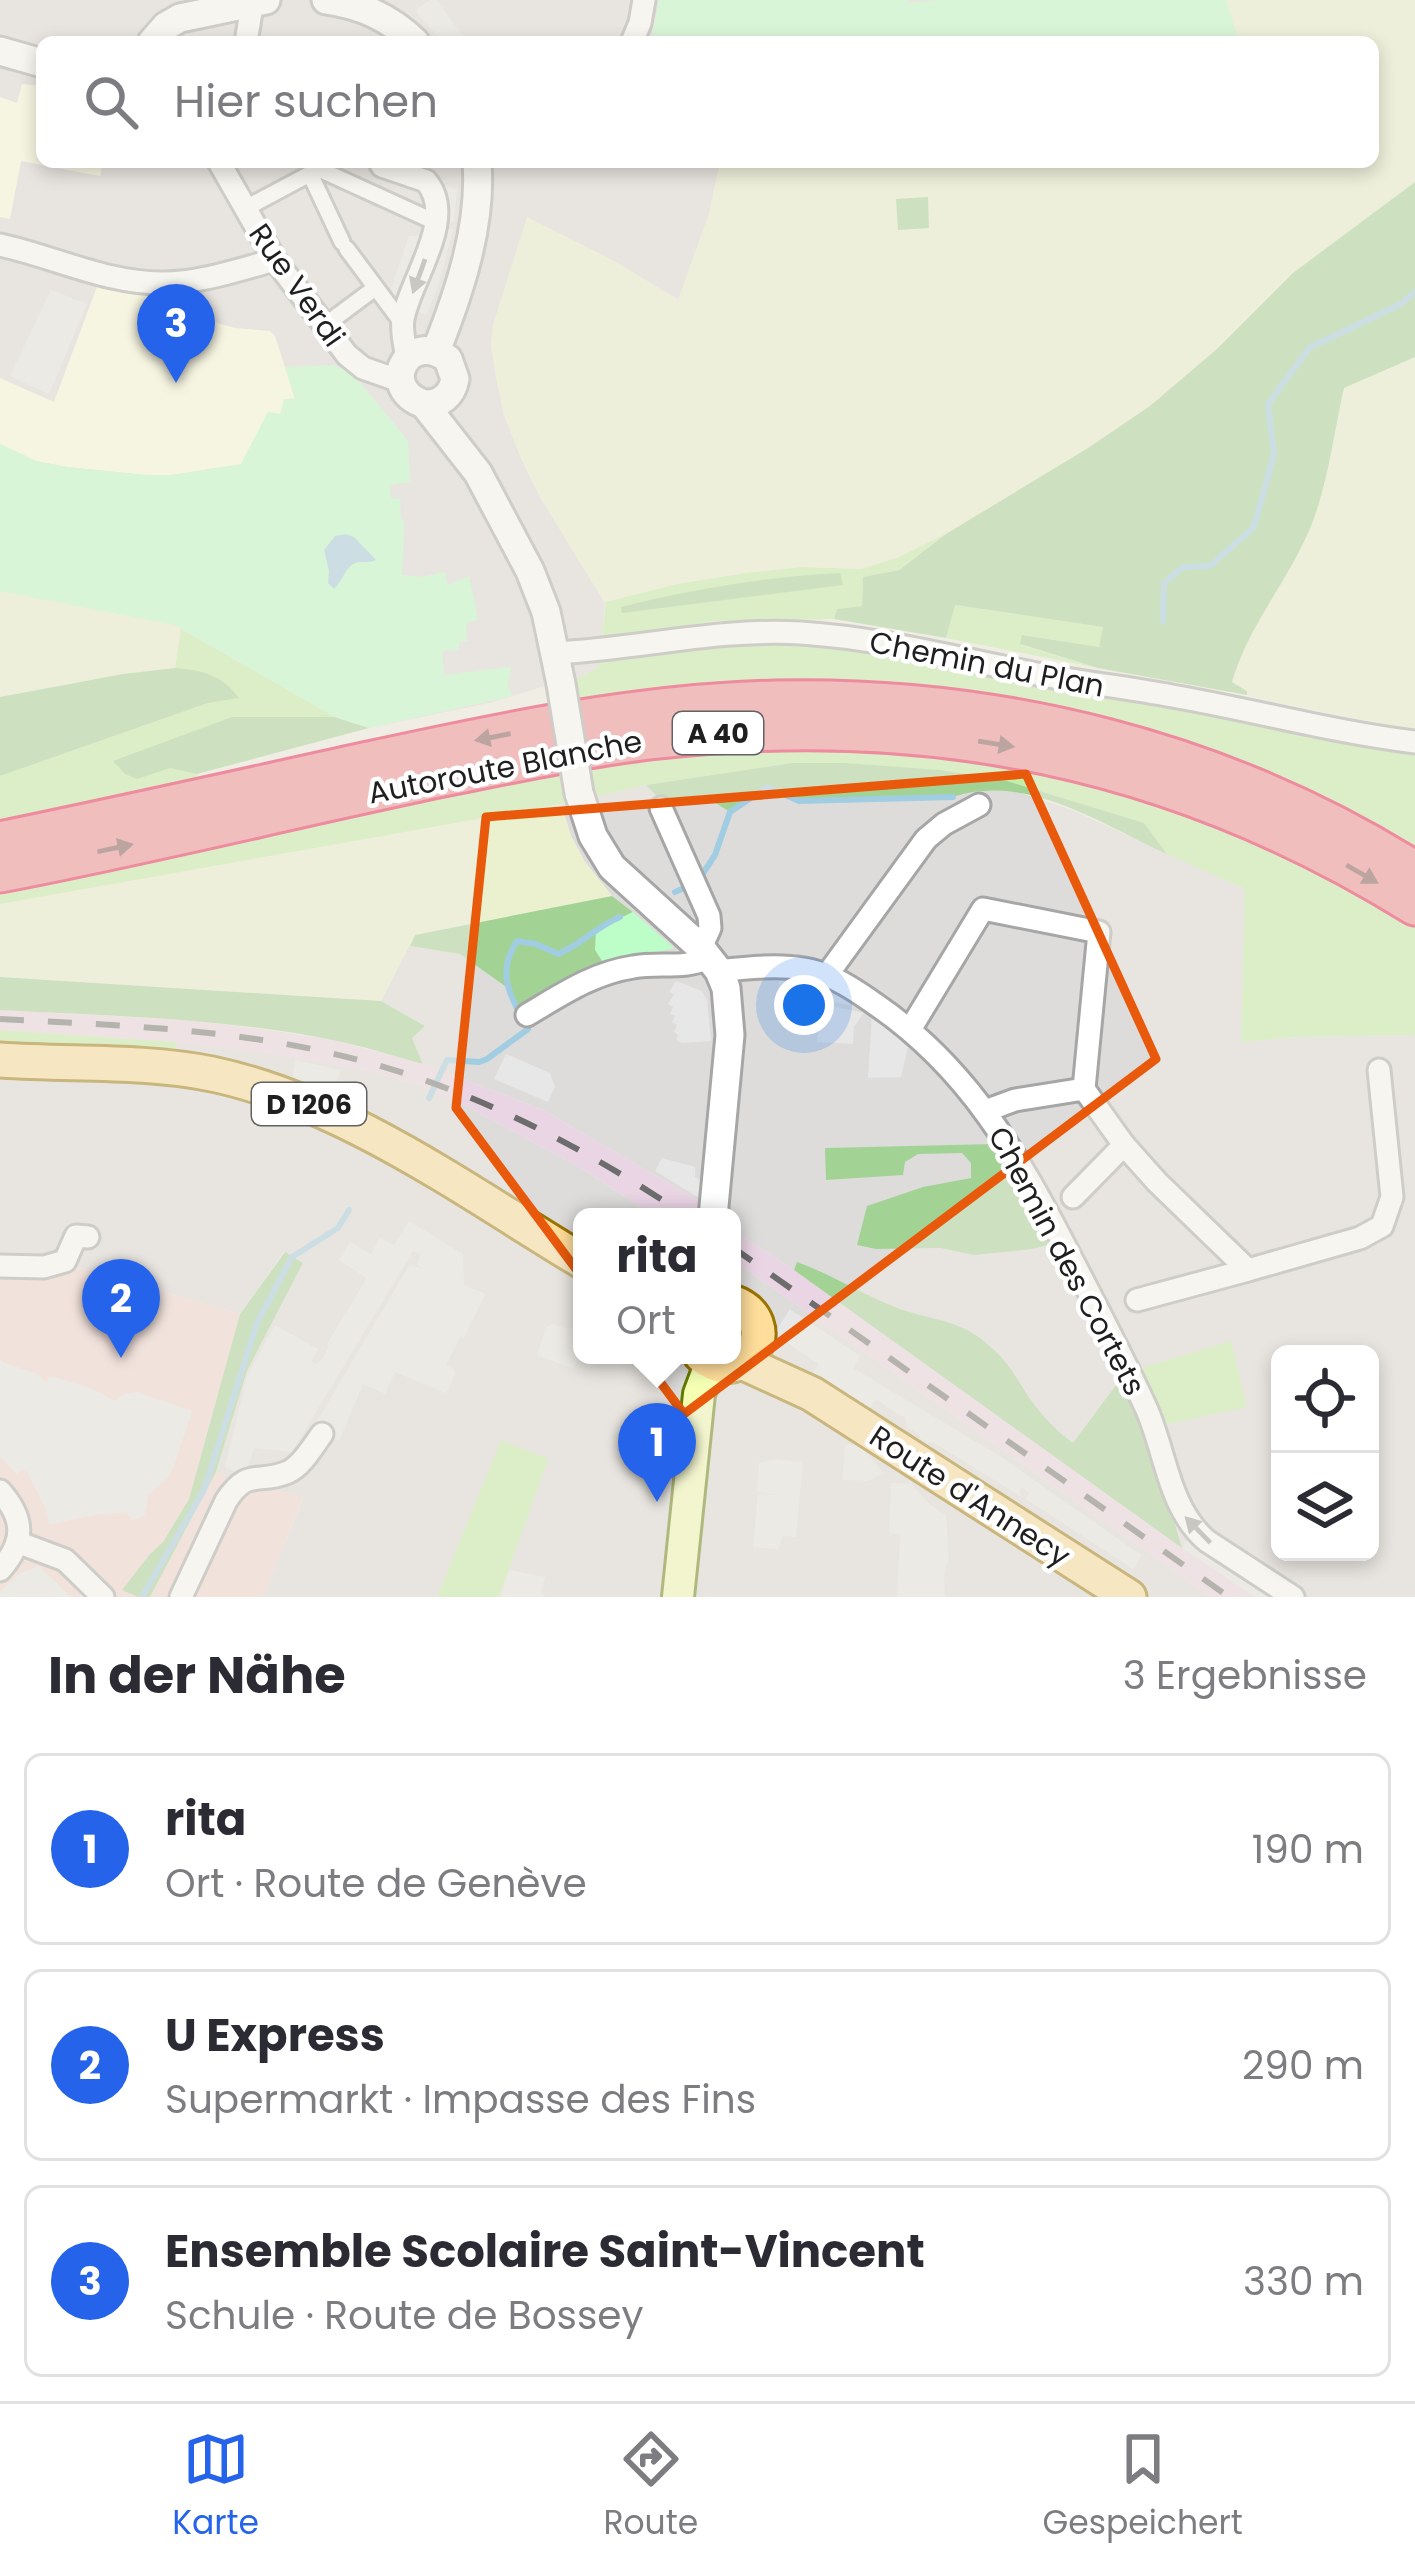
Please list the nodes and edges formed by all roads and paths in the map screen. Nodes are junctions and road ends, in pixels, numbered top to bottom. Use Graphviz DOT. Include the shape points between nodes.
graph roads {
  1 [pos="326,0"];
  2 [pos="644,0"];
  3 [pos="257,1"];
  4 [pos="157,36"];
  5 [pos="248,36"];
  6 [pos="408,36"];
  7 [pos="635,36"];
  8 [pos="0,51"];
  9 [pos="36,61"];
  10 [pos="222,168"];
  11 [pos="389,168"];
  12 [pos="477,168"];
  13 [pos="316,169"];
  14 [pos="244,209"];
  15 [pos="435,222"];
  16 [pos="0,245"];
  17 [pos="275,260"];
  18 [pos="375,288"];
  19 [pos="403,324"];
  20 [pos="324,326"];
  21 [pos="436,351"];
  22 [pos="404,370"];
  23 [pos="451,392"];
  24 [pos="424,404"];
  25 [pos="478,473"];
  26 [pos="555,653"];
  27 [pos="1415,742"];
  28 [pos="979,805"];
  29 [pos="662,808"];
  30 [pos="0,842"];
  31 [pos="0,872"];
  32 [pos="1415,872"];
  33 [pos="1415,905"];
  34 [pos="710,959"];
  35 [pos="827,975"];
  36 [pos="526,1015"];
  37 [pos="911,1028"];
  38 [pos="0,1060"];
  39 [pos="1378,1070"];
  40 [pos="1084,1089"];
  41 [pos="985,1111"];
  42 [pos="1124,1144"];
  43 [pos="1072,1197"];
  44 [pos="714,1208"];
  45 [pos="88,1237"];
  46 [pos="573,1256"];
  47 [pos="0,1266"];
  48 [pos="1248,1270"];
  49 [pos="1137,1300"];
  50 [pos="741,1305"];
  51 [pos="741,1334"];
  52 [pos="741,1360"];
  53 [pos="721,1364"];
  54 [pos="322,1434"];
  55 [pos="0,1491"];
  56 [pos="17,1542"];
  57 [pos="0,1570"];
  58 [pos="103,1597"];
  59 [pos="181,1597"];
  60 [pos="678,1597"];
  61 [pos="1129,1597"];
  62 [pos="1292,1597"];
  1 -- 6 [label="street" via="375,13"];
  2 -- 7 [label="street"];
  3 -- 4 [label="street" via="180,18"];
  3 -- 5 [label="street"];
  8 -- 9 [label="street"];
  10 -- 14 [label="street, Rue Verdi"];
  11 -- 15 [label="street" via="430,186"];
  12 -- 21 [label="street" via="470,244"];
  13 -- 14 [label="street"];
  13 -- 15 [label="street"];
  13 -- 18 [label="street" via="344,245"];
  14 -- 17 [label="street, Rue Verdi"];
  15 -- 19 [label="street, one-way"];
  16 -- 17 [label="street" via="142,282 184,282"];
  17 -- 20 [label="street, Rue Verdi"];
  18 -- 19 [label="street"];
  18 -- 20 [label="street"];
  19 -- 22 [label="street"];
  20 -- 22 [label="street, Rue Verdi" via="372,372"];
  21 -- 22 [label="street" via="424,350"];
  21 -- 23 [label="street" via="452,365"];
  22 -- 24 [label="street" via="408,397"];
  23 -- 24 [label="street"];
  23 -- 25 [label="street"];
  24 -- 25 [label="street"];
  25 -- 26 [label="street" via="530,571"];
  26 -- 27 [label="street, Chemin du Plan" via="720,634 837,636"];
  26 -- 34 [label="street, bridge" via="593,836 612,867"];
  28 -- 35 [label="street" via="926,839"];
  29 -- 34 [label="street" via="709,916"];
  32 -- 30 [label="highway, Autoroute Blanche / A 40, one-way" via="1295,807 1109,739 1001,715 836,701 713,705 531,729"];
  31 -- 33 [label="highway, Autoroute Blanche / A 40, one-way" via="543,756 711,734 836,729 999,744 1148,780 1282,832"];
  34 -- 35 [label="street, Chemin des Cortets"];
  34 -- 36 [label="street, Chemin des Cortets" via="591,977"];
  34 -- 44 [label="street" via="729,997 730,1035"];
  35 -- 37 [label="street, Chemin des Cortets"];
  37 -- 40 [label="street" via="983,909 1099,932"];
  37 -- 41 [label="street, Chemin des Cortets"];
  38 -- 46 [label="main road, D 1206" via="172,1068 271,1090 359,1128"];
  39 -- 48 [label="street" via="1391,1197 1382,1226"];
  40 -- 41 [label="street"];
  40 -- 42 [label="street"];
  62 -- 41 [label="street, Chemin des Cortets, one-way" via="1207,1541 1182,1513 1120,1352"];
  42 -- 43 [label="street"];
  42 -- 48 [label="street"];
  45 -- 47 [label="street" via="76,1236 65,1261"];
  48 -- 49 [label="street"];
  50 -- 51 [label="main road, Route d'Annecy" via="753,1315"];
  52 -- 61 [label="main road, Route d'Annecy" via="812,1394"];
  53 -- 60 [label="main road" via="699,1394"];
  54 -- 59 [label="street" via="292,1470 235,1488"];
  55 -- 56 [label="street" via="17,1513"];
  56 -- 57 [label="street"];
  56 -- 58 [label="street" via="65,1560"];
}
